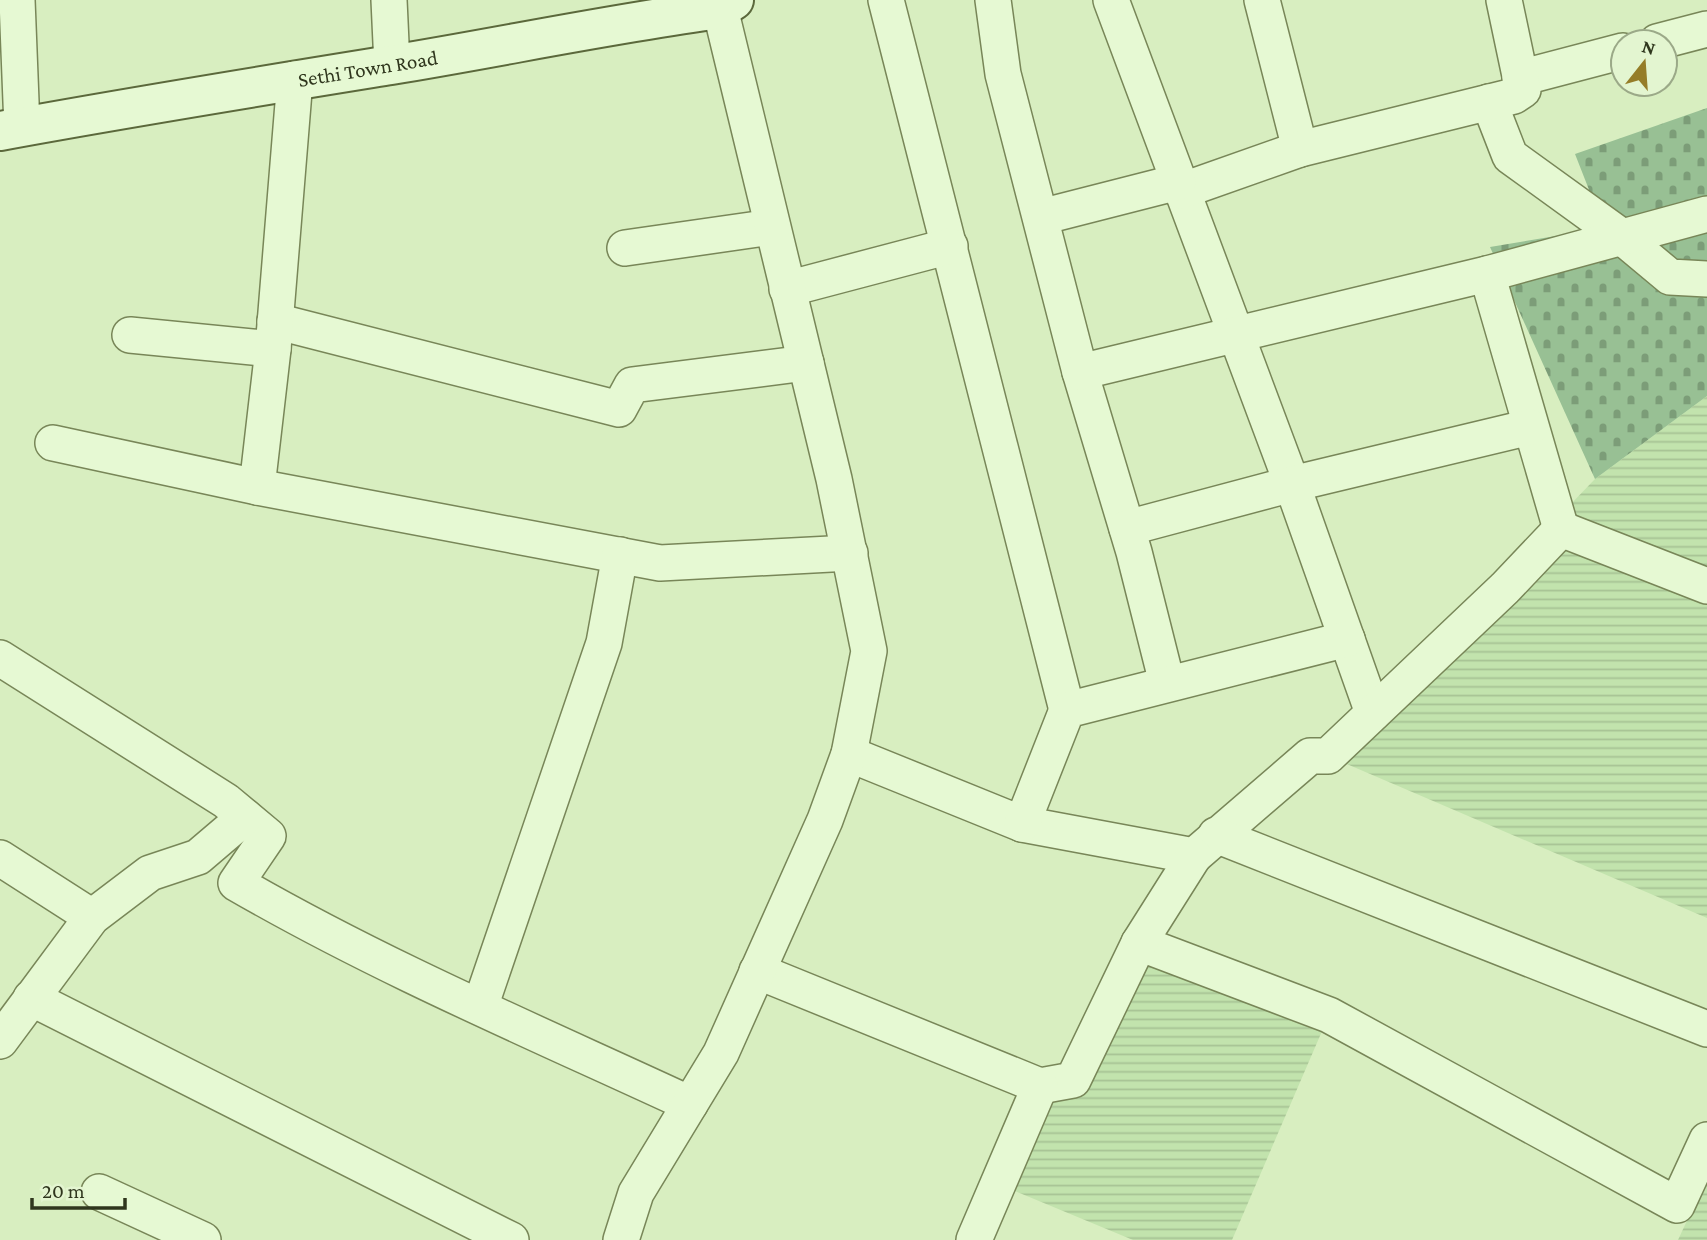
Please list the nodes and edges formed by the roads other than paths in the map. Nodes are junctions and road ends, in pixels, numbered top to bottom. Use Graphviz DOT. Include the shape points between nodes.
graph roads {
  1 [pos="17,0"];
  2 [pos="389,0"];
  3 [pos="886,0"];
  4 [pos="993,0"];
  5 [pos="1111,0"];
  6 [pos="1262,0"];
  7 [pos="1504,0"];
  8 [pos="724,3"];
  9 [pos="1707,29"];
  10 [pos="1679,36"];
  11 [pos="1609,55"];
  12 [pos="391,65"];
  13 [pos="1520,78"];
  14 [pos="295,79"];
  15 [pos="1489,102"];
  16 [pos="11,129"];
  17 [pos="1300,149"];
  18 [pos="1180,187"];
  19 [pos="1707,214"];
  20 [pos="1041,218"];
  21 [pos="772,227"];
  22 [pos="1622,237"];
  23 [pos="950,246"];
  24 [pos="625,248"];
  25 [pos="1487,274"];
  26 [pos="1707,279"];
  27 [pos="787,289"];
  28 [pos="1237,334"];
  29 [pos="130,335"];
  30 [pos="274,335"];
  31 [pos="806,363"];
  32 [pos="1080,372"];
  33 [pos="1530,427"];
  34 [pos="53,443"];
  35 [pos="1292,484"];
  36 [pos="257,487"];
  37 [pos="1127,528"];
  38 [pos="1561,529"];
  39 [pos="850,553"];
  40 [pos="620,555"];
  41 [pos="1707,586"];
  42 [pos="1347,639"];
  43 [pos="0,658"];
  44 [pos="1167,683"];
  45 [pos="1067,710"];
  46 [pos="1373,713"];
  47 [pos="849,754"];
  48 [pos="245,817"];
  49 [pos="1022,824"];
  50 [pos="1205,845"];
  51 [pos="0,858"];
  52 [pos="92,917"];
  53 [pos="1139,943"];
  54 [pos="757,971"];
  55 [pos="31,998"];
  56 [pos="480,1007"];
  57 [pos="1707,1029"];
  58 [pos="0,1041"];
  59 [pos="1040,1086"];
  60 [pos="690,1104"];
  61 [pos="1707,1140"];
  62 [pos="99,1192"];
  63 [pos="203,1240"];
  64 [pos="511,1240"];
  65 [pos="621,1240"];
  66 [pos="974,1240"];
  1 -- 16 [label="street"];
  2 -- 12 [label="street"];
  3 -- 23 [label="street"];
  4 -- 20 [label="street" via="1003,75"];
  5 -- 18 [label="street"];
  6 -- 17 [label="street"];
  7 -- 13 [label="street"];
  8 -- 12 [label="street, Sethi Town Road"];
  8 -- 21 [label="street"];
  9 -- 10 [label="street"];
  11 -- 13 [label="street"];
  12 -- 14 [label="street, Sethi Town Road"];
  13 -- 15 [label="street" via="1523,90"];
  14 -- 16 [label="street, Sethi Town Road"];
  14 -- 30 [label="street"];
  15 -- 17 [label="street"];
  15 -- 22 [label="street" via="1510,156"];
  17 -- 18 [label="street"];
  18 -- 20 [label="street"];
  18 -- 28 [label="street"];
  19 -- 22 [label="street"];
  20 -- 32 [label="street"];
  21 -- 24 [label="street"];
  21 -- 27 [label="street"];
  22 -- 25 [label="street"];
  22 -- 26 [label="street" via="1670,277"];
  23 -- 27 [label="street"];
  23 -- 45 [label="street"];
  25 -- 28 [label="street"];
  25 -- 33 [label="street"];
  27 -- 31 [label="street"];
  28 -- 32 [label="street"];
  28 -- 35 [label="street"];
  29 -- 30 [label="street"];
  30 -- 31 [label="street" via="619,409 632,385"];
  30 -- 36 [label="street"];
  31 -- 39 [label="street"];
  32 -- 37 [label="street"];
  33 -- 35 [label="street"];
  33 -- 38 [label="street"];
  34 -- 36 [label="street"];
  35 -- 37 [label="street"];
  35 -- 42 [label="street"];
  36 -- 40 [label="street"];
  37 -- 44 [label="street"];
  38 -- 41 [label="street"];
  38 -- 46 [label="street"];
  39 -- 40 [label="street" via="660,563"];
  39 -- 47 [label="street" via="869,651"];
  40 -- 56 [label="street" via="604,643"];
  42 -- 44 [label="street"];
  42 -- 46 [label="street"];
  43 -- 48 [label="street"];
  44 -- 45 [label="street"];
  45 -- 49 [label="street"];
  46 -- 50 [label="street" via="1328,756 1310,756"];
  47 -- 49 [label="street"];
  47 -- 54 [label="street" via="825,820"];
  48 -- 52 [label="street" via="198,857 150,873"];
  48 -- 56 [label="street" via="268,836 236,883 302,921"];
  49 -- 50 [label="street"];
  50 -- 53 [label="street"];
  50 -- 57 [label="street"];
  51 -- 52 [label="street"];
  52 -- 55 [label="street"];
  53 -- 59 [label="street" via="1073,1080"];
  53 -- 61 [label="street" via="1329,1015 1677,1205"];
  54 -- 59 [label="street"];
  54 -- 60 [label="street" via="721,1053"];
  55 -- 58 [label="street"];
  55 -- 64 [label="street"];
  56 -- 60 [label="street"];
  59 -- 66 [label="street"];
  60 -- 65 [label="street" via="636,1193"];
  62 -- 63 [label="street"];
}
